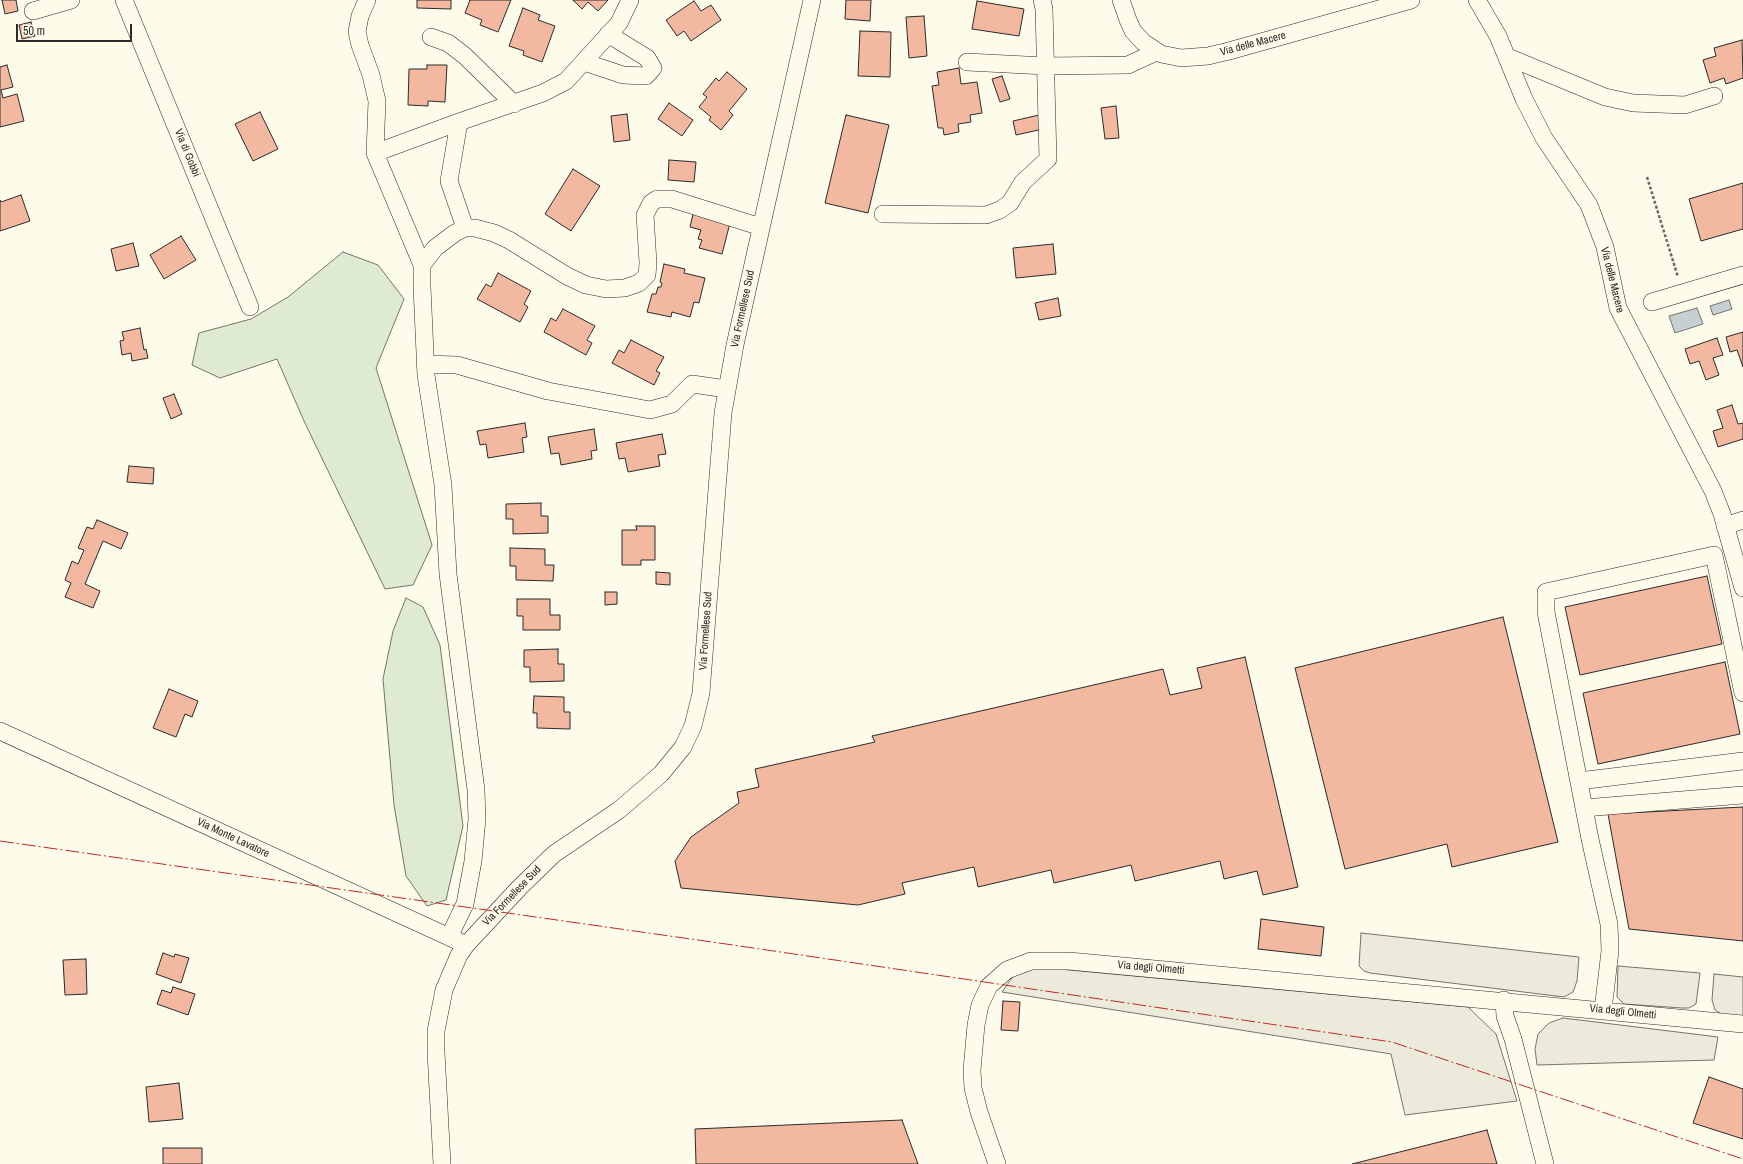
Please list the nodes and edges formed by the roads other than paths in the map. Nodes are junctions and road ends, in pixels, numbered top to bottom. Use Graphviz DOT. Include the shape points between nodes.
graph roads {
  1 [pos="71,0"];
  2 [pos="124,0"];
  3 [pos="367,0"];
  4 [pos="630,0"];
  5 [pos="812,0"];
  6 [pos="1042,0"];
  7 [pos="1121,0"];
  8 [pos="1411,0"];
  9 [pos="1477,0"];
  10 [pos="33,11"];
  11 [pos="613,29"];
  12 [pos="431,37"];
  13 [pos="1156,52"];
  14 [pos="1508,57"];
  15 [pos="584,62"];
  16 [pos="967,62"];
  17 [pos="1046,66"];
  18 [pos="1714,96"];
  19 [pos="514,104"];
  20 [pos="459,122"];
  21 [pos="375,153"];
  22 [pos="883,214"];
  23 [pos="761,227"];
  24 [pos="465,228"];
  25 [pos="422,265"];
  26 [pos="1743,275"];
  27 [pos="1652,302"];
  28 [pos="250,307"];
  29 [pos="425,364"];
  30 [pos="727,389"];
  31 [pos="1743,520"];
  32 [pos="1725,526"];
  33 [pos="1743,588"];
  34 [pos="1743,693"];
  35 [pos="0,731"];
  36 [pos="1743,761"];
  37 [pos="1579,781"];
  38 [pos="1743,795"];
  39 [pos="1584,808"];
  40 [pos="449,937"];
  41 [pos="466,945"];
  42 [pos="1504,1000"];
  43 [pos="1603,1010"];
  44 [pos="1743,1024"];
  45 [pos="442,1164"];
  46 [pos="997,1164"];
  47 [pos="1545,1164"];
  1 -- 10 [label="street"];
  2 -- 28 [label="street, Via di Gobbi"];
  3 -- 21 [label="street" via="357,32 371,75 376,101"];
  4 -- 11 [label="street"];
  5 -- 23 [label="street, Via Formellese Sud"];
  6 -- 17 [label="street"];
  7 -- 13 [label="street, Via delle Macere" via="1133,31"];
  8 -- 13 [label="street, Via delle Macere" via="1218,54 1181,58"];
  9 -- 14 [label="street, Via delle Macere"];
  11 -- 15 [label="street"];
  11 -- 15 [label="street" via="647,58 653,68 646,76 623,75"];
  12 -- 19 [label="street" via="448,43"];
  13 -- 17 [label="street" via="1128,65"];
  14 -- 18 [label="street" via="1606,97 1634,103 1685,105"];
  14 -- 32 [label="street, Via delle Macere" via="1540,132 1589,205 1604,247 1622,318 1713,491"];
  15 -- 19 [label="street" via="566,81"];
  16 -- 17 [label="street"];
  17 -- 22 [label="street" via="1048,159 1023,182 1010,203 986,215"];
  19 -- 20 [label="street"];
  20 -- 21 [label="street"];
  20 -- 24 [label="street" via="449,180"];
  21 -- 25 [label="street"];
  23 -- 24 [label="street" via="672,199 657,199 651,203 645,215 647,275 632,286 606,289 576,281 494,233"];
  23 -- 30 [label="street, Via Formellese Sud"];
  24 -- 25 [label="street" via="435,248"];
  25 -- 29 [label="street"];
  26 -- 27 [label="street"];
  29 -- 30 [label="street" via="457,365 548,391 650,410 672,404 692,384"];
  29 -- 40 [label="street" via="443,485 448,574 464,684 477,806 474,860 468,891 465,904"];
  30 -- 41 [label="street, Via Formellese Sud" via="701,693 688,737 672,763 646,789 554,854 520,886"];
  31 -- 32 [label="street"];
  32 -- 33 [label="street, Via delle Macere"];
  34 -- 37 [label="street" via="1714,555 1546,592 1546,609"];
  35 -- 40 [label="street, Via Monte Lavatore"];
  36 -- 37 [label="street"];
  37 -- 39 [label="street"];
  38 -- 39 [label="street"];
  39 -- 43 [label="street" via="1609,924 1610,951"];
  40 -- 41 [label="street, Via Monte Lavatore"];
  41 -- 45 [label="street, Via Formellese Sud" via="453,966 444,990 436,1031"];
  42 -- 43 [label="street, Via degli Olmetti"];
  42 -- 46 [label="street, Via degli Olmetti" via="1069,961 1042,960 1022,963 1007,970 989,986 982,998 976,1025 973,1088"];
  42 -- 47 [label="street"];
  43 -- 44 [label="street, Via degli Olmetti"];
}
